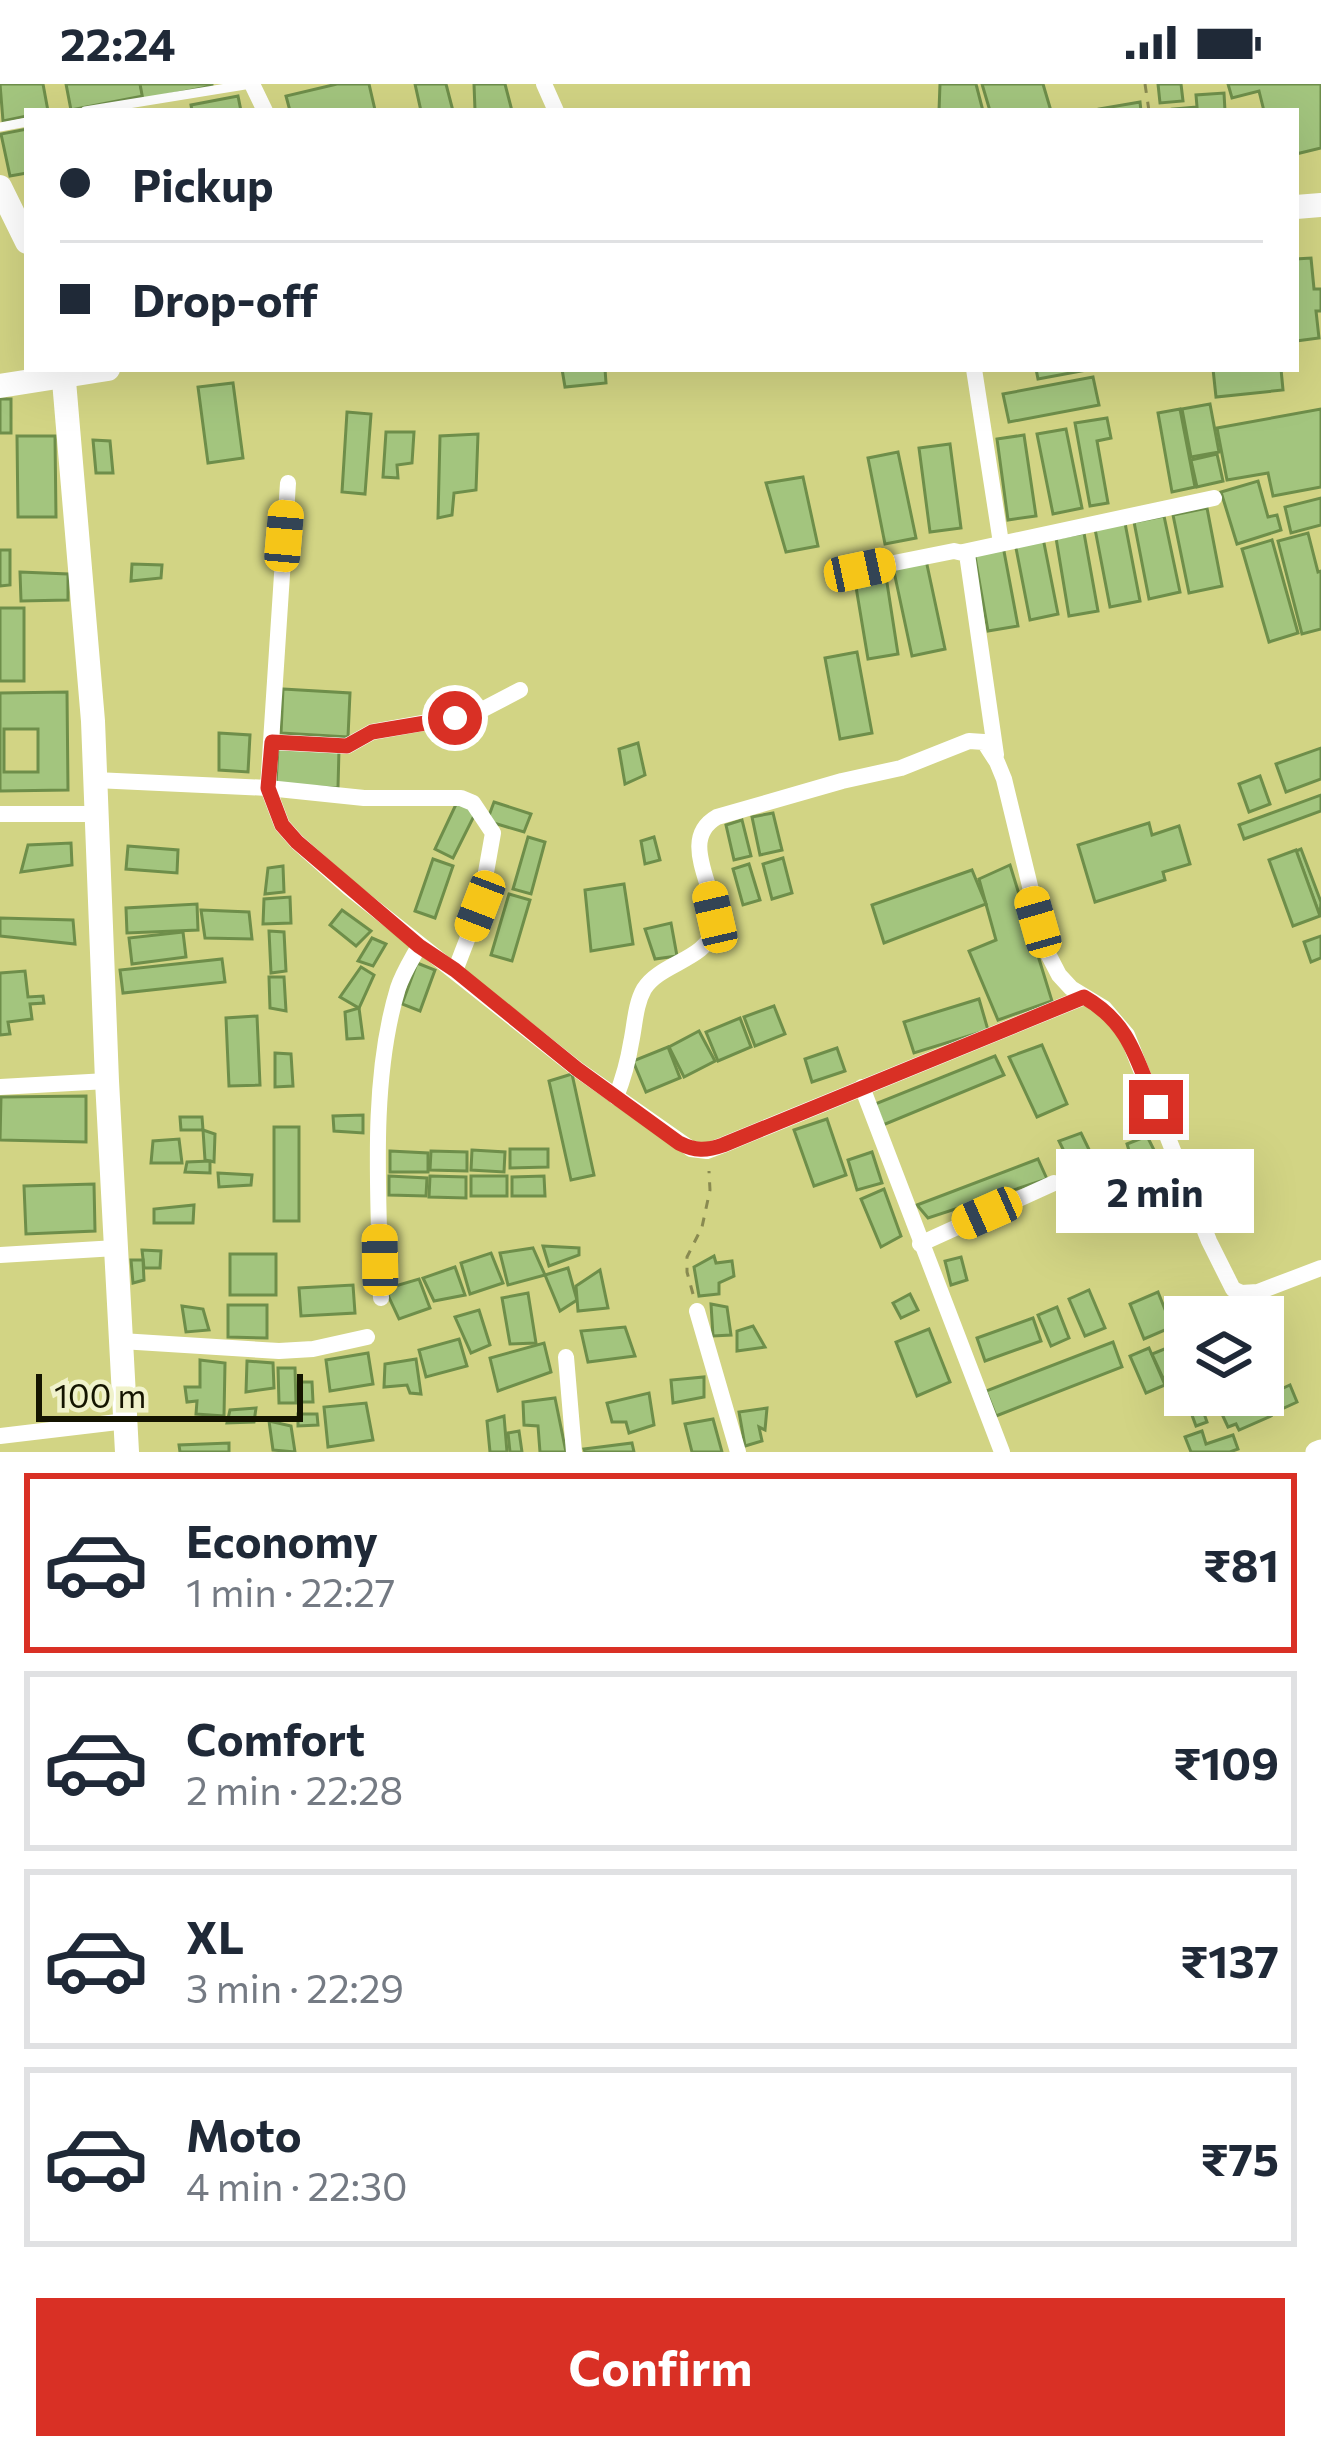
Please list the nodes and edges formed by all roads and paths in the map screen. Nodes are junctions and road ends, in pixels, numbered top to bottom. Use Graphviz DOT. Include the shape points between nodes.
graph roads {
  1 [pos="252,84"];
  2 [pos="104,108"];
  3 [pos="0,187"];
  4 [pos="24,236"];
  5 [pos="974,372"];
  6 [pos="64,373"];
  7 [pos="0,386"];
  8 [pos="288,483"];
  9 [pos="1214,498"];
  10 [pos="1001,543"];
  11 [pos="963,552"];
  12 [pos="860,570"];
  13 [pos="520,690"];
  14 [pos="272,742"];
  15 [pos="998,762"];
  16 [pos="95,780"];
  17 [pos="268,788"];
  18 [pos="0,814"];
  19 [pos="96,814"];
  20 [pos="419,946"];
  21 [pos="455,970"];
  22 [pos="1084,997"];
  23 [pos="107,1081"];
  24 [pos="0,1087"];
  25 [pos="862,1087"];
  26 [pos="608,1091"];
  27 [pos="706,1151"];
  28 [pos="1054,1183"];
  29 [pos="920,1244"];
  30 [pos="116,1248"];
  31 [pos="0,1255"];
  32 [pos="1321,1268"];
  33 [pos="381,1298"];
  34 [pos="698,1311"];
  35 [pos="367,1337"];
  36 [pos="121,1341"];
  37 [pos="566,1357"];
  38 [pos="126,1420"];
  39 [pos="0,1436"];
  40 [pos="128,1452"];
  41 [pos="574,1452"];
  42 [pos="738,1452"];
  43 [pos="1002,1452"];
  1 -- 2 [label="lane"];
  3 -- 4 [label="main road"];
  5 -- 10 [label="street"];
  6 -- 7 [label="main road"];
  6 -- 16 [label="main road"];
  8 -- 14 [label="street"];
  9 -- 10 [label="street"];
  10 -- 11 [label="street"];
  11 -- 12 [label="street"];
  11 -- 15 [label="street"];
  13 -- 14 [label="street" via="474,714 372,732 347,746"];
  14 -- 17 [label="street"];
  15 -- 22 [label="street" via="1045,948"];
  15 -- 26 [label="street" via="984,742 969,741 708,822 699,847 715,917 711,937 642,992 626,1071"];
  16 -- 17 [label="street"];
  16 -- 19 [label="main road"];
  17 -- 20 [label="street" via="297,842"];
  17 -- 21 [label="street" via="473,803 492,841 480,906"];
  18 -- 19 [label="street"];
  19 -- 23 [label="main road"];
  20 -- 21 [label="street"];
  20 -- 33 [label="street" via="388,1031"];
  21 -- 26 [label="street"];
  22 -- 25 [label="street"];
  22 -- 32 [label="street" via="1127,1035 1232,1289 1258,1292"];
  23 -- 24 [label="street"];
  23 -- 30 [label="main road"];
  25 -- 27 [label="street"];
  25 -- 29 [label="street"];
  26 -- 27 [label="street" via="679,1143"];
  27 -- 34 [label="path" via="707,1204 687,1272"];
  28 -- 29 [label="street"];
  29 -- 43 [label="street"];
  30 -- 31 [label="street"];
  30 -- 36 [label="main road"];
  34 -- 42 [label="street"];
  35 -- 36 [label="street" via="279,1351"];
  36 -- 38 [label="main road"];
  37 -- 41 [label="street"];
  38 -- 39 [label="street"];
  38 -- 40 [label="main road"];
}
